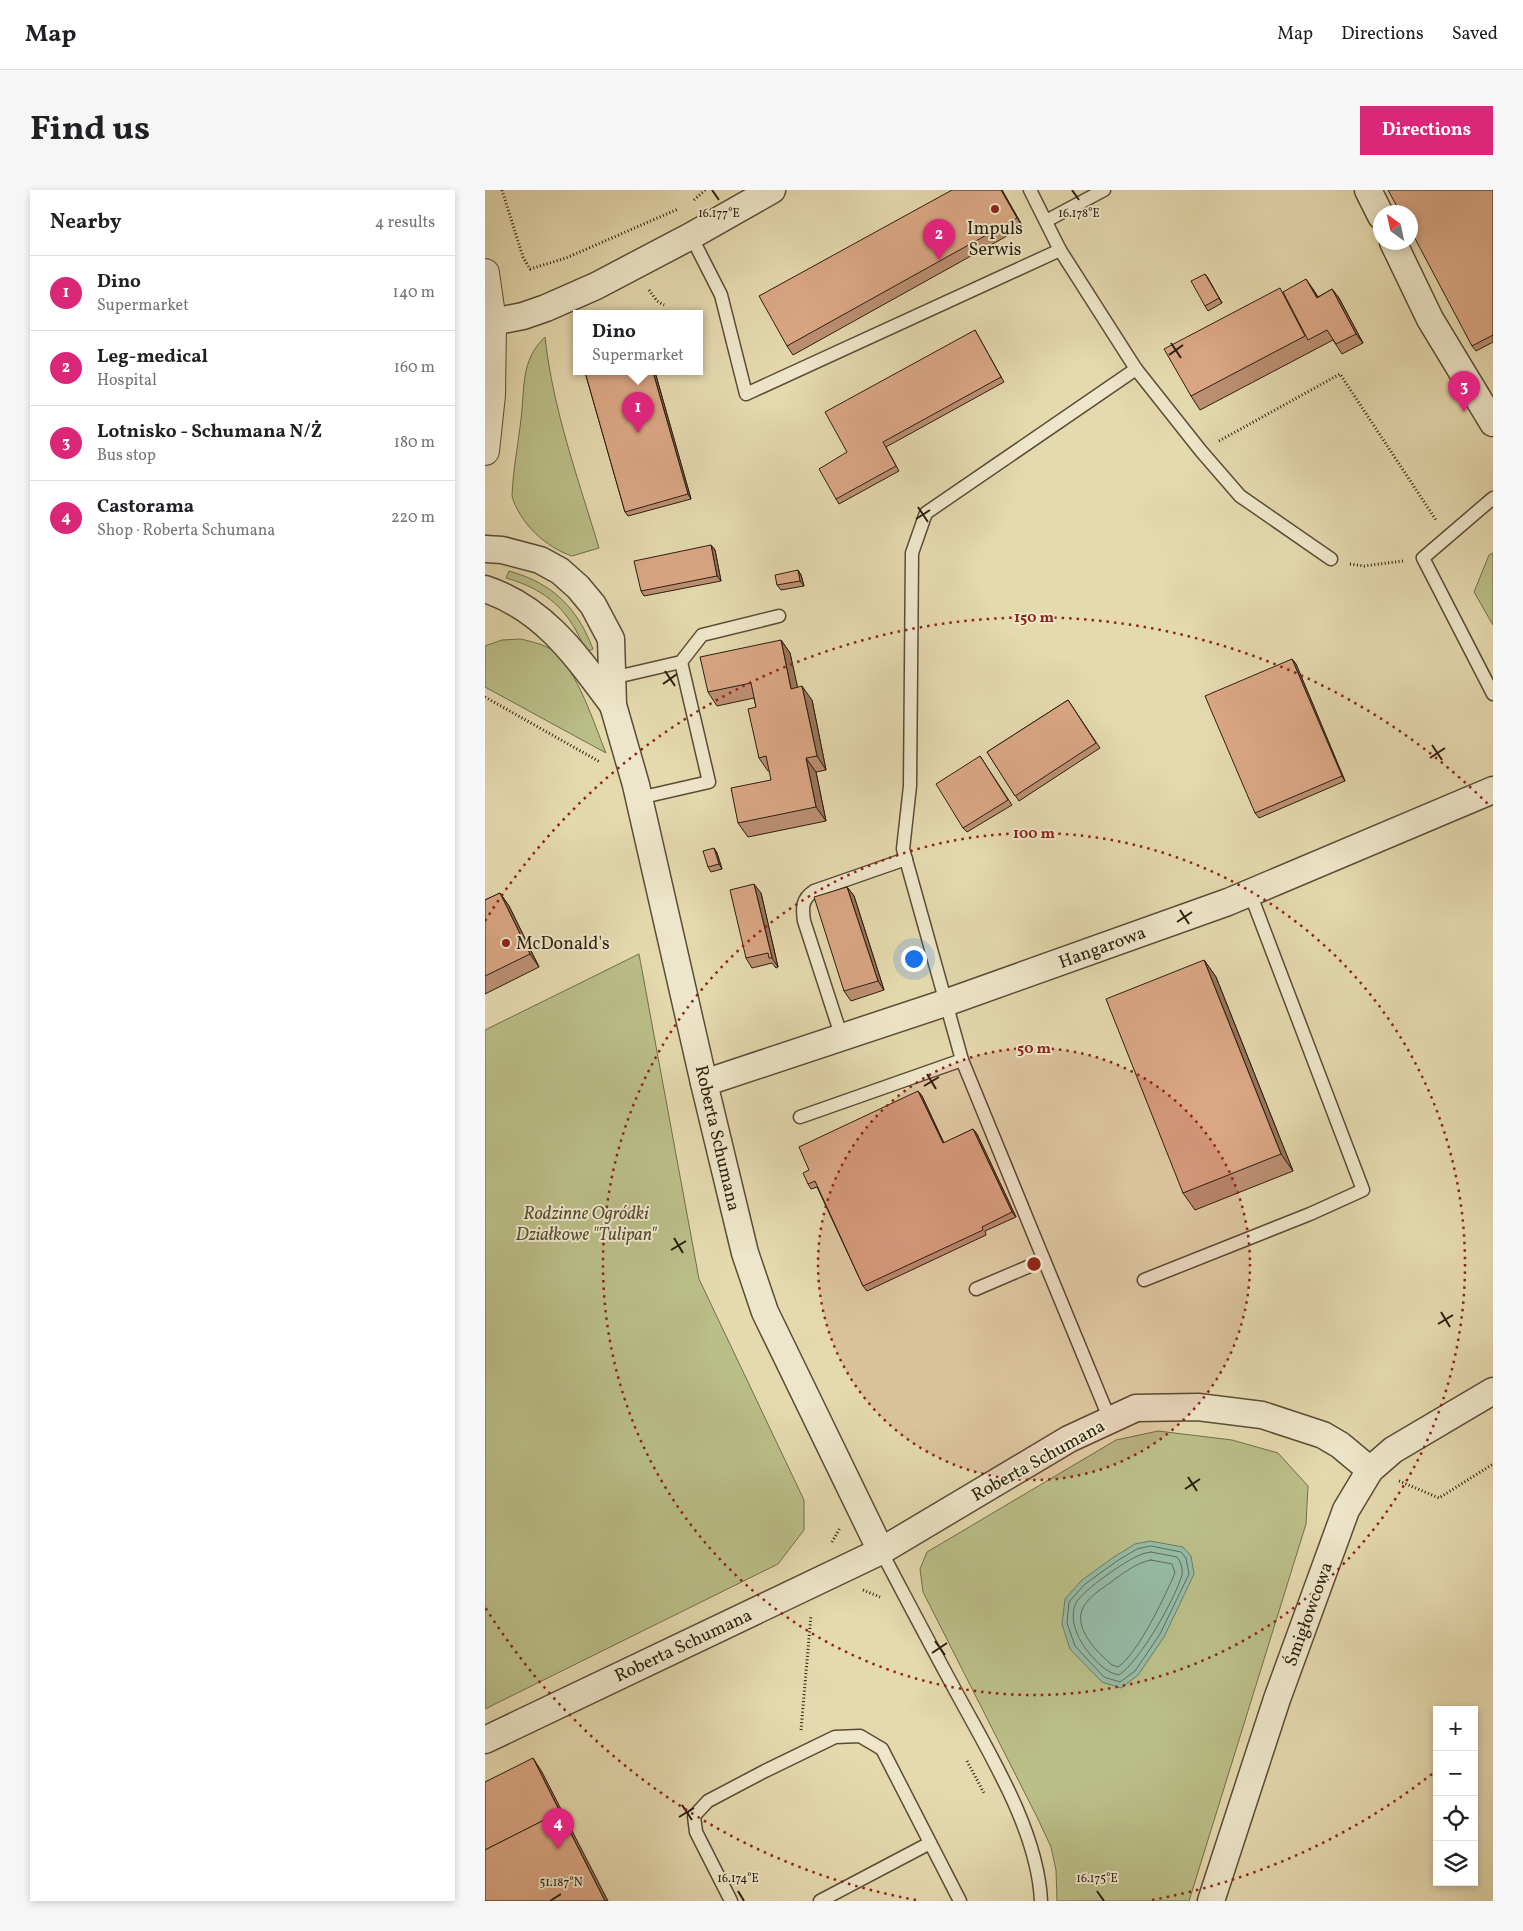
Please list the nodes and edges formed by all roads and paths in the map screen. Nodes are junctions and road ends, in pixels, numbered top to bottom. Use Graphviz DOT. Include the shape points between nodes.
graph roads {
  1 [pos="502,190"];
  2 [pos="705,190"];
  3 [pos="772,190"];
  4 [pos="1030,190"];
  5 [pos="1104,190"];
  6 [pos="1368,190"];
  7 [pos="690,204"];
  8 [pos="1376,205"];
  9 [pos="681,208"];
  10 [pos="1047,221"];
  11 [pos="691,236"];
  12 [pos="1060,250"];
  13 [pos="1397,250"];
  14 [pos="485,273"];
  15 [pos="646,285"];
  16 [pos="664,305"];
  17 [pos="492,322"];
  18 [pos="1136,369"];
  19 [pos="1493,423"];
  20 [pos="485,451"];
  21 [pos="1201,451"];
  22 [pos="1493,498"];
  23 [pos="1424,502"];
  24 [pos="485,549"];
  25 [pos="1423,558"];
  26 [pos="1331,559"];
  27 [pos="485,589"];
  28 [pos="779,616"];
  29 [pos="681,662"];
  30 [pos="612,678"];
  31 [pos="1493,694"];
  32 [pos="485,697"];
  33 [pos="613,705"];
  34 [pos="605,769"];
  35 [pos="1493,790"];
  36 [pos="639,798"];
  37 [pos="906,858"];
  38 [pos="1250,893"];
  39 [pos="945,1003"];
  40 [pos="842,1038"];
  41 [pos="962,1060"];
  42 [pos="704,1083"];
  43 [pos="800,1117"];
  44 [pos="1044,1260"];
  45 [pos="1144,1280"];
  46 [pos="976,1289"];
  47 [pos="1493,1391"];
  48 [pos="1109,1420"];
  49 [pos="1493,1464"];
  50 [pos="1370,1470"];
  51 [pos="881,1551"];
  52 [pos="859,1589"];
  53 [pos="884,1600"];
  54 [pos="811,1606"];
  55 [pos="485,1740"];
  56 [pos="799,1754"];
  57 [pos="966,1758"];
  58 [pos="987,1800"];
  59 [pos="930,1843"];
  60 [pos="958,1900"];
  61 [pos="731,1901"];
  62 [pos="820,1901"];
  63 [pos="1041,1901"];
  64 [pos="1211,1901"];
  1 -- 9 [label="path" via="523,257 531,269 566,258"];
  2 -- 7 [label="path"];
  3 -- 11 [label="street"];
  4 -- 10 [label="lane"];
  5 -- 10 [label="lane"];
  6 -- 8 [label="street"];
  10 -- 12 [label="lane"];
  11 -- 12 [label="lane" via="721,294 746,394"];
  11 -- 17 [label="street" via="596,286 546,308"];
  12 -- 18 [label="lane"];
  13 -- 19 [label="street" via="1430,319"];
  14 -- 17 [label="street"];
  15 -- 16 [label="path" via="657,301"];
  17 -- 20 [label="street" via="491,395"];
  18 -- 21 [label="lane"];
  18 -- 37 [label="lane" via="926,513 913,553 910,786 903,849"];
  21 -- 23 [label="path" via="1340,374"];
  21 -- 26 [label="lane" via="1240,496"];
  22 -- 25 [label="lane"];
  24 -- 30 [label="street, Roberta Schumana" via="540,560 560,571 578,587 593,605 611,639"];
  25 -- 26 [label="path" via="1364,566"];
  25 -- 31 [label="lane"];
  27 -- 33 [label="street, Roberta Schumana" via="538,617 561,638"];
  28 -- 29 [label="lane" via="702,635"];
  29 -- 30 [label="lane"];
  29 -- 36 [label="lane" via="709,782"];
  30 -- 33 [label="street, Roberta Schumana"];
  32 -- 34 [label="path" via="601,762"];
  33 -- 36 [label="street, Roberta Schumana"];
  35 -- 38 [label="street, Hangarowa"];
  36 -- 42 [label="street, Roberta Schumana"];
  37 -- 39 [label="lane"];
  37 -- 40 [label="lane" via="813,890 803,901 804,921"];
  38 -- 39 [label="street, Hangarowa"];
  38 -- 45 [label="lane" via="1363,1190"];
  39 -- 40 [label="street, Hangarowa"];
  39 -- 41 [label="lane"];
  40 -- 42 [label="street, Hangarowa"];
  41 -- 43 [label="lane"];
  41 -- 44 [label="lane"];
  42 -- 51 [label="street, Roberta Schumana" via="745,1253 765,1312"];
  44 -- 46 [label="lane"];
  44 -- 48 [label="lane"];
  47 -- 50 [label="street, Śmigłowcowa" via="1393,1450"];
  48 -- 50 [label="street, Roberta Schumana" via="1136,1408 1199,1407 1262,1415 1323,1435"];
  48 -- 51 [label="street, Roberta Schumana" via="1069,1439"];
  49 -- 50 [label="path" via="1439,1498"];
  50 -- 64 [label="street, Śmigłowcowa" via="1346,1510 1277,1699"];
  51 -- 55 [label="street, Roberta Schumana"];
  51 -- 63 [label="lane, Roberta Schumana" via="1010,1796 1033,1850"];
  52 -- 53 [label="path"];
  54 -- 56 [label="path"];
  56 -- 59 [label="lane" via="835,1737 860,1736 882,1749"];
  56 -- 61 [label="lane" via="708,1801 694,1816 695,1832"];
  57 -- 58 [label="path"];
  59 -- 60 [label="lane"];
  59 -- 62 [label="lane"];
}
